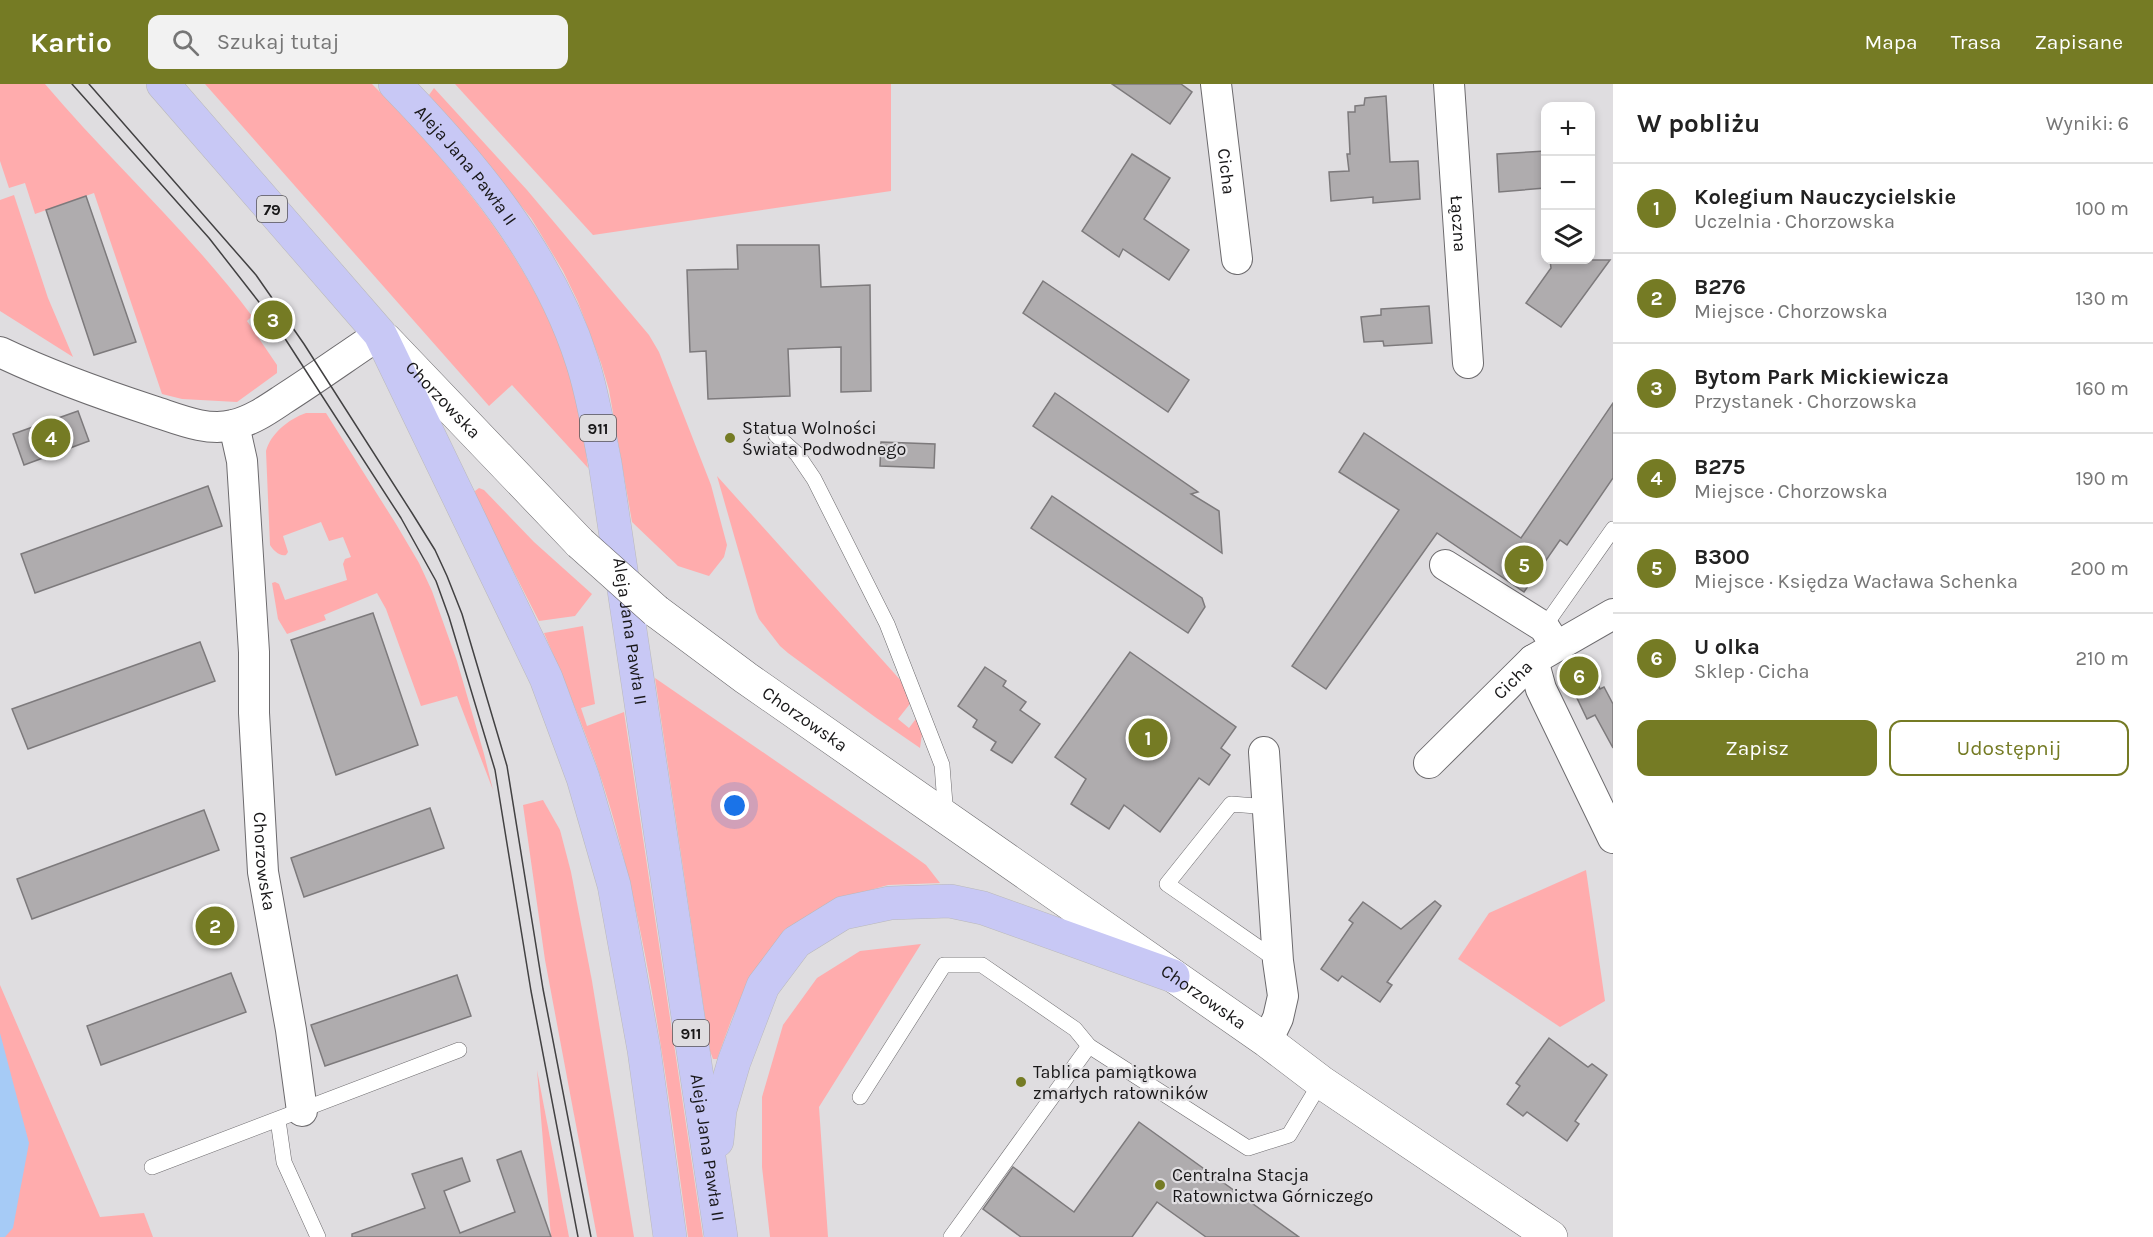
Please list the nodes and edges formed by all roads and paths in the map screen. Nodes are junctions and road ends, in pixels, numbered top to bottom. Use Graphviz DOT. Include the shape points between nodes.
graph roads {
  1 [pos="163,84"];
  2 [pos="395,84"];
  3 [pos="1216,84"];
  4 [pos="1449,84"];
  5 [pos="1237,259"];
  6 [pos="380,334"];
  7 [pos="0,352"];
  8 [pos="1468,363"];
  9 [pos="234,425"];
  10 [pos="776,435"];
  11 [pos="1613,528"];
  12 [pos="1445,566"];
  13 [pos="1613,614"];
  14 [pos="1544,644"];
  15 [pos="1264,752"];
  16 [pos="1429,763"];
  17 [pos="1269,807"];
  18 [pos="946,820"];
  19 [pos="1613,838"];
  20 [pos="1278,961"];
  21 [pos="1173,976"];
  22 [pos="1267,1041"];
  23 [pos="1089,1046"];
  24 [pos="459,1050"];
  25 [pos="1322,1082"];
  26 [pos="860,1097"];
  27 [pos="290,1116"];
  28 [pos="152,1167"];
  29 [pos="713,1185"];
  30 [pos="318,1237"];
  31 [pos="670,1237"];
  32 [pos="721,1237"];
  33 [pos="951,1237"];
  34 [pos="1551,1237"];
  1 -- 6 [label="main road, Chorzowska / 79"];
  2 -- 29 [label="main road, Aleja Jana Pawła II / 911" via="466,163 525,241 548,279 582,360 606,475"];
  3 -- 5 [label="street, Cicha"];
  4 -- 8 [label="street, Łączna"];
  6 -- 9 [label="street" via="291,395"];
  6 -- 18 [label="main road, Chorzowska / 79, bridge" via="580,543 656,611"];
  6 -- 31 [label="main road" via="525,633 583,778 614,885 625,941"];
  7 -- 9 [label="street" via="95,393 193,423"];
  9 -- 27 [label="street, Chorzowska" via="242,461 263,872 291,1030"];
  10 -- 18 [label="lane" via="797,454 814,479 887,624 942,765"];
  11 -- 14 [label="lane"];
  12 -- 14 [label="street"];
  13 -- 14 [label="street, Cicha"];
  14 -- 16 [label="street, Cicha"];
  14 -- 19 [label="street" via="1541,689"];
  15 -- 17 [label="street"];
  17 -- 20 [label="street"];
  17 -- 20 [label="lane" via="1231,804 1167,884"];
  18 -- 21 [label="main road, Chorzowska / 79"];
  20 -- 22 [label="street" via="1283,996"];
  21 -- 22 [label="main road, Chorzowska / 79"];
  21 -- 29 [label="main road" via="983,908 950,901 890,903 843,913 796,942 763,986 720,1110"];
  22 -- 25 [label="main road, Chorzowska / 79"];
  23 -- 25 [label="lane" via="1248,1148 1289,1135"];
  23 -- 26 [label="lane" via="1075,1029 982,965 944,965"];
  23 -- 33 [label="lane"];
  24 -- 27 [label="lane"];
  25 -- 34 [label="main road, Chorzowska / 79"];
  27 -- 28 [label="lane"];
  27 -- 30 [label="lane" via="284,1162"];
  29 -- 32 [label="main road, Aleja Jana Pawła II / 911"];
}
